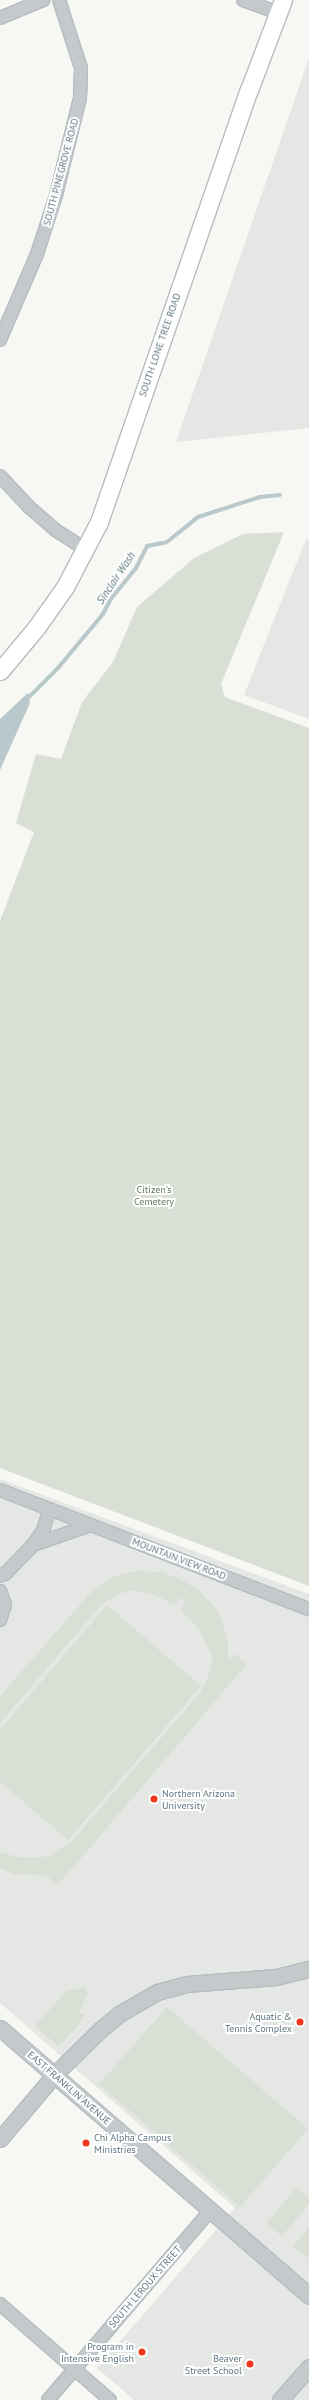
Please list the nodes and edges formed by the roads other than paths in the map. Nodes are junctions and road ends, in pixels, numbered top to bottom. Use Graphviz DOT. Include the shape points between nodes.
graph roads {
  1 [pos="43,0"];
  2 [pos="59,0"];
  3 [pos="243,0"];
  4 [pos="280,7"];
  5 [pos="0,18"];
  6 [pos="0,340"];
  7 [pos="0,476"];
  8 [pos="86,550"];
  9 [pos="0,671"];
  10 [pos="0,1490"];
  11 [pos="50,1509"];
  12 [pos="91,1525"];
  13 [pos="33,1545"];
  14 [pos="3,1575"];
  15 [pos="2,1594"];
  16 [pos="309,1609"];
  17 [pos="0,1620"];
  18 [pos="309,1969"];
  19 [pos="0,2028"];
  20 [pos="55,2074"];
  21 [pos="0,2138"];
  22 [pos="210,2211"];
  23 [pos="309,2296"];
  24 [pos="0,2304"];
  25 [pos="309,2367"];
  26 [pos="75,2368"];
  27 [pos="48,2400"];
  28 [pos="110,2400"];
  29 [pos="280,2400"];
  1 -- 5 [label="street"];
  2 -- 6 [label="street, SOUTH PINEGROVE ROAD" via="81,68 80,98 56,195 37,254"];
  3 -- 4 [label="street"];
  4 -- 8 [label="main road, SOUTH LONE TREE ROAD" via="99,522"];
  7 -- 8 [label="street" via="29,508"];
  8 -- 9 [label="main road, SOUTH LONE TREE ROAD" via="65,587 36,628"];
  10 -- 11 [label="street, MOUNTAIN VIEW ROAD"];
  11 -- 12 [label="street, MOUNTAIN VIEW ROAD"];
  11 -- 13 [label="street" via="43,1530"];
  12 -- 13 [label="street"];
  12 -- 16 [label="street, MOUNTAIN VIEW ROAD"];
  13 -- 14 [label="street"];
  14 -- 15 [label="street"];
  15 -- 17 [label="street" via="4,1613"];
  18 -- 20 [label="street" via="276,1977 187,1984 157,1992 119,2014"];
  19 -- 20 [label="street, EAST FRANKLIN AVENUE"];
  20 -- 21 [label="street"];
  20 -- 22 [label="street, EAST FRANKLIN AVENUE"];
  22 -- 23 [label="street, EAST FRANKLIN AVENUE"];
  22 -- 26 [label="street, SOUTH LEROUX STREET"];
  24 -- 26 [label="street"];
  25 -- 29 [label="street"];
  26 -- 27 [label="street, SOUTH LEROUX STREET"];
  26 -- 28 [label="street"];
}
